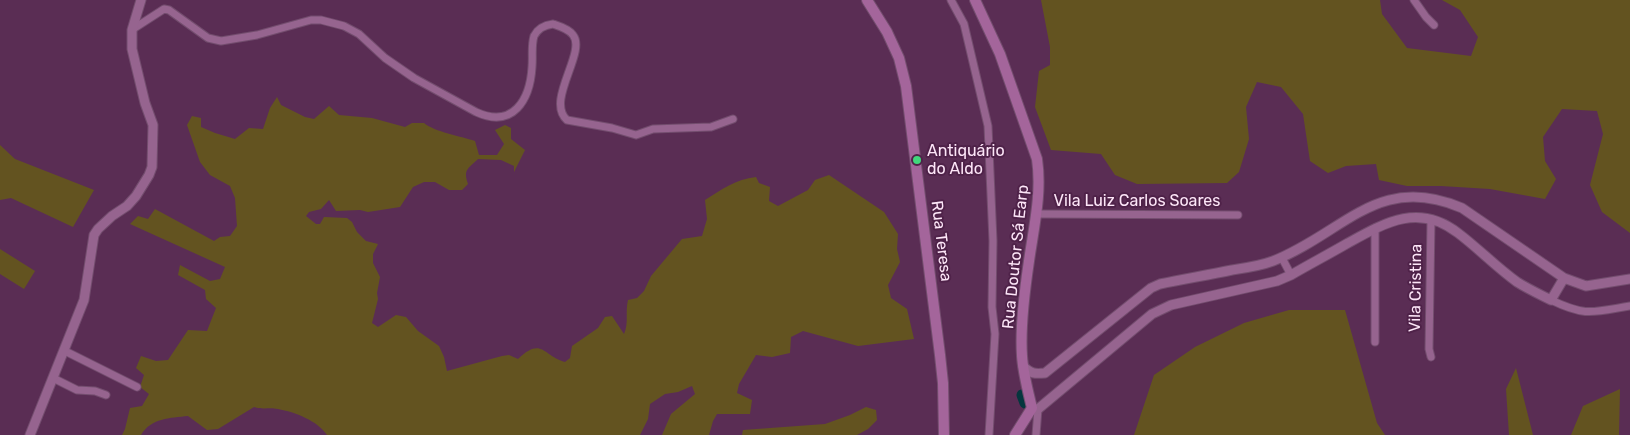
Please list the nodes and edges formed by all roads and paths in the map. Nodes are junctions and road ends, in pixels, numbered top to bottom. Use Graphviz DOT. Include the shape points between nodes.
graph roads {
  1 [pos="142,0"];
  2 [pos="867,0"];
  3 [pos="951,0"];
  4 [pos="975,0"];
  5 [pos="1414,0"];
  6 [pos="1434,25"];
  7 [pos="133,29"];
  8 [pos="733,119"];
  9 [pos="1037,214"];
  10 [pos="1238,215"];
  11 [pos="1431,220"];
  12 [pos="1375,228"];
  13 [pos="1282,258"];
  14 [pos="1291,275"];
  15 [pos="1564,278"];
  16 [pos="1630,279"];
  17 [pos="1551,300"];
  18 [pos="1630,306"];
  19 [pos="1375,342"];
  20 [pos="64,351"];
  21 [pos="1431,357"];
  22 [pos="1023,366"];
  23 [pos="1045,372"];
  24 [pos="54,378"];
  25 [pos="1027,386"];
  26 [pos="137,387"];
  27 [pos="106,395"];
  28 [pos="1035,408"];
  29 [pos="30,435"];
  30 [pos="944,435"];
  31 [pos="989,435"];
  32 [pos="1015,435"];
  33 [pos="1036,435"];
  1 -- 7 [label="street"];
  2 -- 30 [label="main road, Rua Teresa" via="900,58 906,86 941,364"];
  3 -- 31 [label="street" via="965,31 988,126 995,334"];
  4 -- 9 [label="main road, Rua Doutor Sá Earp" via="1000,54 1037,158"];
  5 -- 6 [label="street"];
  7 -- 8 [label="street" via="164,9 208,38 221,41 257,35 307,20 321,20 352,30 414,78 486,117 496,118 515,112 522,102 530,84 534,37 542,27 552,24 570,32 576,41 561,101 562,114 567,120 636,135 653,129 711,127"];
  7 -- 20 [label="street" via="132,49 153,125 152,167 136,196 94,235 84,300"];
  9 -- 10 [label="street, Vila Luiz Carlos Soares"];
  9 -- 22 [label="main road, Rua Doutor Sá Earp" via="1022,337"];
  11 -- 12 [label="street" via="1405,217"];
  11 -- 17 [label="street" via="1443,222 1516,281"];
  11 -- 21 [label="street, Vila Cristina"];
  12 -- 14 [label="street"];
  12 -- 19 [label="street"];
  13 -- 14 [label="street"];
  13 -- 15 [label="street" via="1374,204 1401,197 1423,196 1462,208"];
  13 -- 23 [label="street" via="1151,288"];
  14 -- 28 [label="street" via="1171,305 1152,314"];
  15 -- 16 [label="street" via="1586,286"];
  15 -- 17 [label="street"];
  17 -- 18 [label="street" via="1582,312"];
  20 -- 24 [label="street"];
  20 -- 26 [label="street"];
  22 -- 23 [label="street" via="1036,374"];
  22 -- 25 [label="main road, Rua Doutor Sá Earp"];
  23 -- 25 [label="street"];
  24 -- 27 [label="street" via="76,390"];
  24 -- 29 [label="street"];
  25 -- 28 [label="main road, Rua Doutor Sá Earp"];
  28 -- 32 [label="main road"];
  28 -- 33 [label="street"];
}
